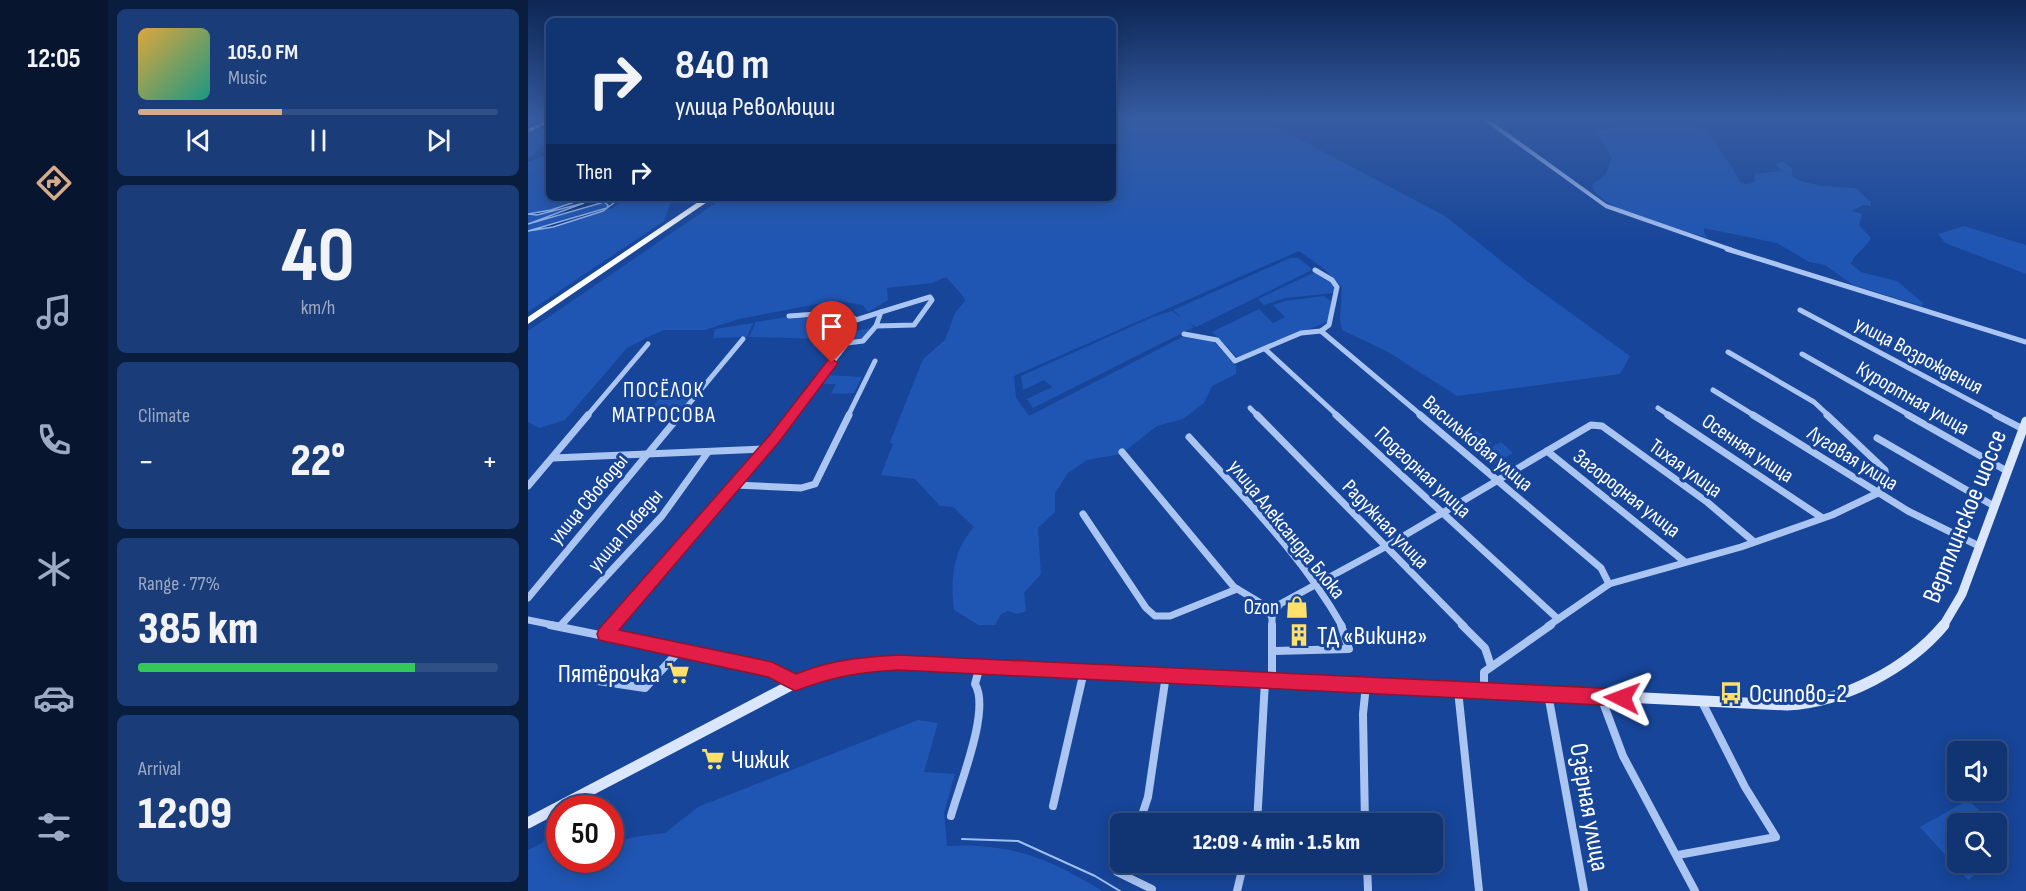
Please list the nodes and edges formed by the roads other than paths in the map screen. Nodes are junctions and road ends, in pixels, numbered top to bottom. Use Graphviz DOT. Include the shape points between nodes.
graph roads {
  1 [pos="1544,161"];
  2 [pos="699,201"];
  3 [pos="705,201"];
  4 [pos="1315,270"];
  5 [pos="1800,310"];
  6 [pos="881,312"];
  7 [pos="789,316"];
  8 [pos="528,319"];
  9 [pos="876,326"];
  10 [pos="1321,331"];
  11 [pos="1184,334"];
  12 [pos="743,339"];
  13 [pos="2026,342"];
  14 [pos="648,344"];
  15 [pos="1265,349"];
  16 [pos="1728,352"];
  17 [pos="1802,354"];
  18 [pos="875,361"];
  19 [pos="1713,390"];
  20 [pos="1250,408"];
  21 [pos="1658,408"];
  22 [pos="2025,425"];
  23 [pos="1189,437"];
  24 [pos="1876,438"];
  25 [pos="766,449"];
  26 [pos="1547,451"];
  27 [pos="708,452"];
  28 [pos="1122,452"];
  29 [pos="648,454"];
  30 [pos="553,458"];
  31 [pos="2007,471"];
  32 [pos="1497,481"];
  33 [pos="735,484"];
  34 [pos="528,486"];
  35 [pos="1878,493"];
  36 [pos="1994,506"];
  37 [pos="1442,513"];
  38 [pos="1083,514"];
  39 [pos="1821,517"];
  40 [pos="1753,541"];
  41 [pos="1979,546"];
  42 [pos="1385,547"];
  43 [pos="1686,562"];
  44 [pos="1609,584"];
  45 [pos="1317,585"];
  46 [pos="1237,589"];
  47 [pos="528,598"];
  48 [pos="1272,618"];
  49 [pos="1558,619"];
  50 [pos="528,620"];
  51 [pos="561,625"];
  52 [pos="605,634"];
  53 [pos="680,650"];
  54 [pos="1274,651"];
  55 [pos="980,666"];
  56 [pos="1491,666"];
  57 [pos="1084,671"];
  58 [pos="1166,675"];
  59 [pos="598,681"];
  60 [pos="1268,681"];
  61 [pos="795,683"];
  62 [pos="1366,685"];
  63 [pos="1458,690"];
  64 [pos="1484,691"];
  65 [pos="1548,694"];
  66 [pos="1601,697"];
  67 [pos="1702,701"];
  68 [pos="1053,806"];
  69 [pos="1144,813"];
  70 [pos="1258,813"];
  71 [pos="1365,813"];
  72 [pos="951,816"];
  73 [pos="528,824"];
  74 [pos="1678,855"];
  75 [pos="1119,873"];
  76 [pos="1241,873"];
  77 [pos="1367,873"];
  78 [pos="1152,890"];
  79 [pos="1237,891"];
  80 [pos="1368,891"];
  81 [pos="1479,891"];
  82 [pos="1584,891"];
  83 [pos="1695,891"];
  1 -- 13 [label="street" via="1606,206 1702,241"];
  2 -- 8 [label="highway"];
  3 -- 8 [label="highway"];
  4 -- 10 [label="street" via="1334,281 1338,291 1331,321"];
  5 -- 22 [label="street, улица Возрождения"];
  6 -- 7 [label="street" via="856,320 846,312"];
  6 -- 9 [label="street"];
  6 -- 9 [label="street" via="930,297 932,300 914,325"];
  9 -- 25 [label="street" via="863,341 847,343"];
  10 -- 15 [label="street" via="1306,332"];
  10 -- 32 [label="street, Васильковая улица"];
  11 -- 15 [label="street" via="1217,339 1235,361"];
  12 -- 29 [label="street, улица Свободы"];
  14 -- 30 [label="street"];
  15 -- 37 [label="street, Подгорная улица"];
  16 -- 35 [label="street" via="1826,413 1885,470 1886,480"];
  17 -- 31 [label="street, Курортная улица"];
  18 -- 33 [label="street" via="815,484 801,488"];
  19 -- 35 [label="street, Луговая улица"];
  20 -- 42 [label="street, Радужная улица"];
  21 -- 39 [label="street, Осенняя улица"];
  22 -- 31 [label="main road, Вертлинское шоссе"];
  23 -- 45 [label="street, улица Александра Блока"];
  24 -- 36 [label="street"];
  25 -- 27 [label="street"];
  25 -- 33 [label="street"];
  26 -- 32 [label="street"];
  26 -- 40 [label="street, Тихая улица" via="1597,424 1707,502"];
  26 -- 43 [label="street, Загородная улица"];
  27 -- 29 [label="street"];
  27 -- 51 [label="street, улица Победы" via="662,516"];
  28 -- 46 [label="street"];
  29 -- 30 [label="street"];
  29 -- 47 [label="street, улица Свободы"];
  30 -- 34 [label="street"];
  31 -- 36 [label="main road, Вертлинское шоссе"];
  32 -- 37 [label="street"];
  32 -- 44 [label="street, Васильковая улица" via="1601,568"];
  33 -- 52 [label="street"];
  35 -- 39 [label="street"];
  35 -- 41 [label="street, Луговая улица"];
  36 -- 41 [label="main road, Вертлинское шоссе"];
  37 -- 42 [label="street"];
  37 -- 49 [label="street, Подгорная улица"];
  38 -- 46 [label="street" via="1155,616 1170,616"];
  39 -- 40 [label="street"];
  40 -- 43 [label="street"];
  41 -- 67 [label="main road, Вертлинское шоссе" via="1947,621 1928,643 1898,663 1817,702"];
  42 -- 45 [label="street"];
  42 -- 56 [label="street, Радужная улица" via="1485,648"];
  43 -- 44 [label="street"];
  44 -- 49 [label="street"];
  45 -- 48 [label="street" via="1280,604"];
  45 -- 54 [label="street, улица Александра Блока" via="1349,639 1349,649"];
  46 -- 48 [label="street" via="1259,602"];
  48 -- 54 [label="street"];
  49 -- 56 [label="street"];
  50 -- 51 [label="street"];
  51 -- 52 [label="street"];
  52 -- 53 [label="street"];
  53 -- 59 [label="street" via="645,688"];
  53 -- 61 [label="street" via="772,670"];
  54 -- 60 [label="street"];
  55 -- 57 [label="main road, Вертлинское шоссе"];
  55 -- 61 [label="main road, Вертлинское шоссе" via="863,664 826,671"];
  55 -- 72 [label="street" via="975,684 980,692 980,714"];
  56 -- 64 [label="street" via="1484,672"];
  57 -- 58 [label="main road, Вертлинское шоссе"];
  57 -- 68 [label="street"];
  58 -- 60 [label="main road, Вертлинское шоссе"];
  58 -- 69 [label="street"];
  60 -- 62 [label="main road, Вертлинское шоссе"];
  60 -- 70 [label="street"];
  61 -- 73 [label="main road, Вертлинское шоссе"];
  62 -- 63 [label="main road, Вертлинское шоссе"];
  62 -- 71 [label="street"];
  63 -- 64 [label="main road, Вертлинское шоссе"];
  63 -- 81 [label="street"];
  64 -- 65 [label="main road, Вертлинское шоссе"];
  65 -- 66 [label="main road, Вертлинское шоссе"];
  65 -- 82 [label="street, Озёрная улица"];
  66 -- 67 [label="main road, Вертлинское шоссе"];
  66 -- 74 [label="street" via="1623,756"];
  67 -- 74 [label="street" via="1745,787 1776,837"];
  74 -- 83 [label="street"];
  75 -- 78 [label="street"];
  76 -- 79 [label="street"];
  77 -- 80 [label="street"];
}
